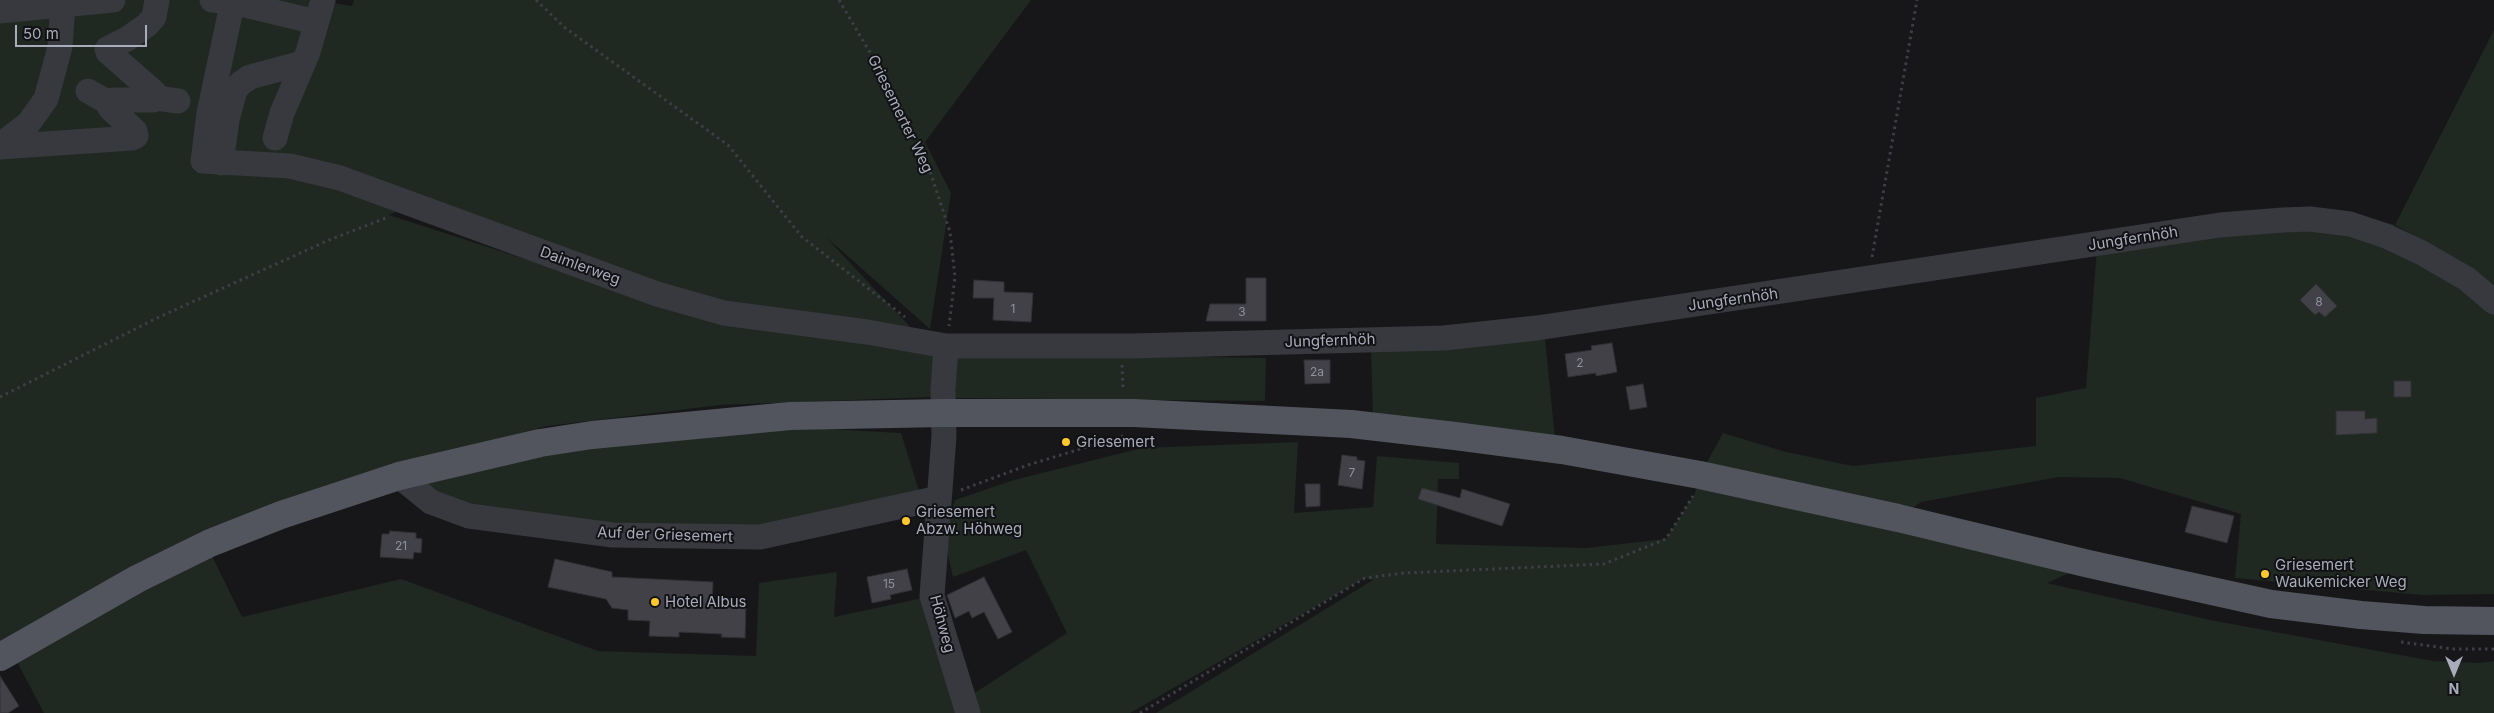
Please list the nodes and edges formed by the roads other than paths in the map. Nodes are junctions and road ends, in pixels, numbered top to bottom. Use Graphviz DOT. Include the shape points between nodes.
graph roads {
  1 [pos="113,0"];
  2 [pos="157,0"];
  3 [pos="226,1"];
  4 [pos="63,5"];
  5 [pos="17,7"];
  6 [pos="319,11"];
  7 [pos="302,63"];
  8 [pos="275,138"];
  9 [pos="0,146"];
  10 [pos="212,162"];
  11 [pos="2494,302"];
  12 [pos="946,346"];
  13 [pos="944,413"];
  14 [pos="399,476"];
  15 [pos="939,498"];
  16 [pos="2494,621"];
  17 [pos="0,657"];
  18 [pos="968,713"];
  1 -- 4 [label="street"];
  2 -- 9 [label="street" via="154,17 137,33 99,45 167,100 98,97 134,131 146,137"];
  3 -- 6 [label="street"];
  3 -- 10 [label="street" via="209,112"];
  4 -- 5 [label="street"];
  4 -- 9 [label="street" via="60,48 46,99 28,124"];
  6 -- 7 [label="street"];
  7 -- 8 [label="street"];
  7 -- 10 [label="street" via="250,77 240,83"];
  10 -- 12 [label="street, Daimlerweg" via="290,166 340,178 657,294 724,313"];
  11 -- 12 [label="street, Jungfernhöh" via="2467,279 2386,236 2350,224 2310,219 2220,225 1868,280 1537,328 1444,338 1132,346"];
  12 -- 13 [label="street"];
  13 -- 14 [label="main road" via="790,416 592,435 540,443"];
  13 -- 15 [label="street, Höhweg"];
  13 -- 16 [label="main road" via="1134,413 1351,424 1562,450 1700,475 1898,518 2271,604 2370,616"];
  14 -- 15 [label="street, Auf der Griesemert" via="431,502 469,516 613,535 760,537"];
  14 -- 17 [label="main road" via="281,515 210,543 137,579"];
  15 -- 18 [label="street, Höhweg" via="932,596"];
}
